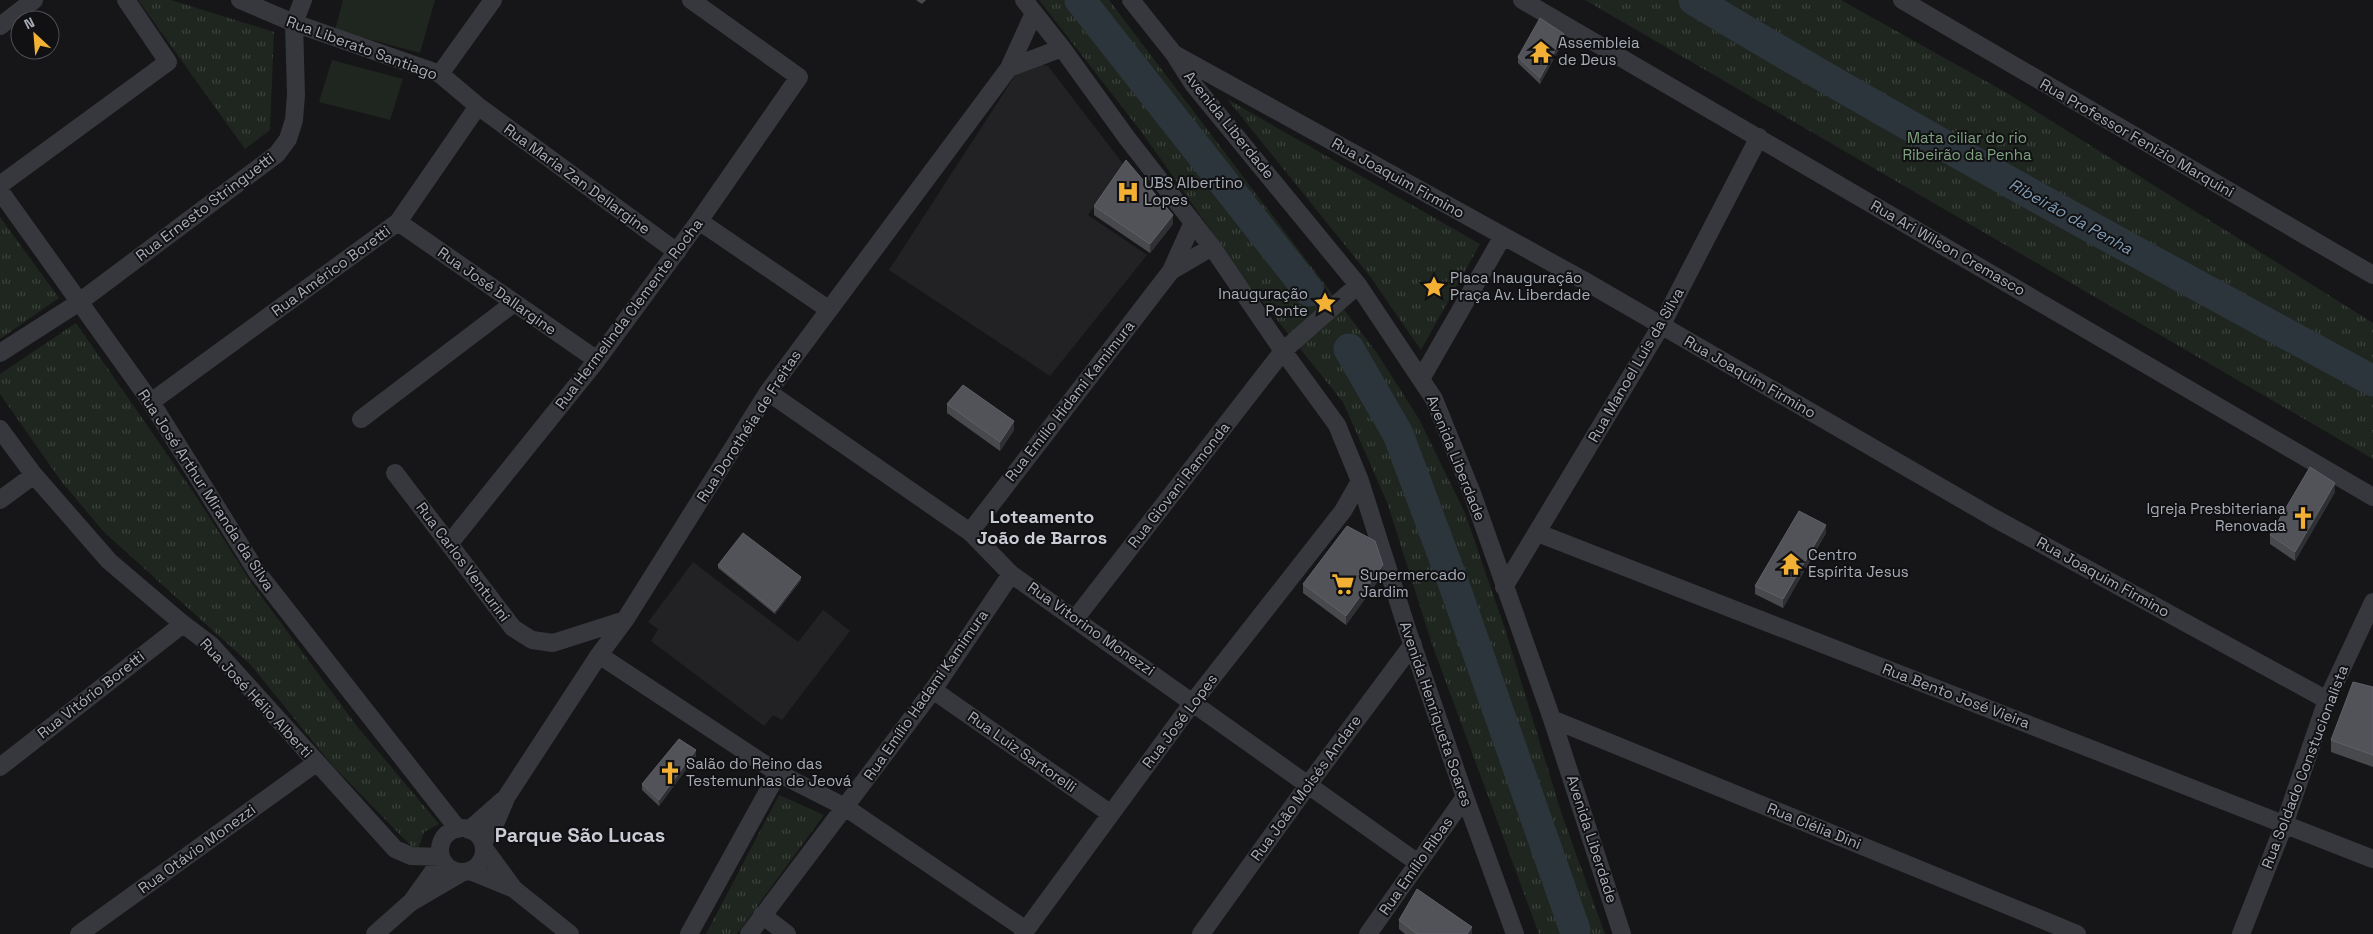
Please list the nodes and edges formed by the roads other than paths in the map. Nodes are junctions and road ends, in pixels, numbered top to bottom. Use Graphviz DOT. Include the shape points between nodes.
graph roads {
  1 [pos="34,0"];
  2 [pos="126,0"];
  3 [pos="240,0"];
  4 [pos="303,0"];
  5 [pos="493,0"];
  6 [pos="691,0"];
  7 [pos="1131,0"];
  8 [pos="1522,0"];
  9 [pos="1902,0"];
  10 [pos="1029,7"];
  11 [pos="294,23"];
  12 [pos="0,26"];
  13 [pos="1062,48"];
  14 [pos="1174,54"];
  15 [pos="1009,68"];
  16 [pos="440,74"];
  17 [pos="478,106"];
  18 [pos="1759,137"];
  19 [pos="0,184"];
  20 [pos="0,191"];
  21 [pos="699,221"];
  22 [pos="398,222"];
  23 [pos="1194,222"];
  24 [pos="1503,236"];
  25 [pos="1212,246"];
  26 [pos="677,252"];
  27 [pos="1171,271"];
  28 [pos="2373,276"];
  29 [pos="1358,285"];
  30 [pos="78,303"];
  31 [pos="514,303"];
  32 [pos="828,309"];
  33 [pos="1661,326"];
  34 [pos="1283,350"];
  35 [pos="0,353"];
  36 [pos="596,360"];
  37 [pos="1421,378"];
  38 [pos="768,392"];
  39 [pos="151,402"];
  40 [pos="361,418"];
  41 [pos="0,429"];
  42 [pos="395,474"];
  43 [pos="34,475"];
  44 [pos="1360,480"];
  45 [pos="2373,497"];
  46 [pos="0,500"];
  47 [pos="1343,511"];
  48 [pos="1370,511"];
  49 [pos="970,532"];
  50 [pos="1538,533"];
  51 [pos="449,544"];
  52 [pos="1012,574"];
  53 [pos="1504,587"];
  54 [pos="2373,602"];
  55 [pos="1074,619"];
  56 [pos="624,620"];
  57 [pos="183,624"];
  58 [pos="1413,644"];
  59 [pos="599,655"];
  60 [pos="933,690"];
  61 [pos="2327,700"];
  62 [pos="1194,702"];
  63 [pos="1552,719"];
  64 [pos="316,763"];
  65 [pos="0,767"];
  66 [pos="778,773"];
  67 [pos="1308,785"];
  68 [pos="507,796"];
  69 [pos="1465,797"];
  70 [pos="845,807"];
  71 [pos="1112,814"];
  72 [pos="2284,825"];
  73 [pos="464,829"];
  74 [pos="483,845"];
  75 [pos="441,858"];
  76 [pos="2373,859"];
  77 [pos="1418,863"];
  78 [pos="466,872"];
  79 [pos="514,889"];
  80 [pos="410,903"];
  81 [pos="762,915"];
  82 [pos="1024,932"];
  83 [pos="79,934"];
  84 [pos="375,934"];
  85 [pos="570,934"];
  86 [pos="689,934"];
  87 [pos="749,934"];
  88 [pos="787,934"];
  89 [pos="1201,934"];
  90 [pos="1368,934"];
  91 [pos="1515,934"];
  92 [pos="1622,934"];
  93 [pos="2077,934"];
  94 [pos="2241,934"];
  1 -- 12 [label="street"];
  2 -- 19 [label="street" via="168,62"];
  3 -- 11 [label="street, Rua Liberato Santiago"];
  4 -- 11 [label="street, Rua Ernesto Stringuetti"];
  5 -- 16 [label="street"];
  6 -- 21 [label="street, Rua Hermelinda Clemente Rocha" via="799,77"];
  7 -- 14 [label="street, Avenida Liberdade"];
  8 -- 18 [label="street, Rua Ari Wilson Cremasco"];
  9 -- 28 [label="street, Rua Professor Fenizio Marquini"];
  10 -- 13 [label="street, Avenida Henriqueta Soares"];
  10 -- 15 [label="street, Rua Dorothéia de Freitas"];
  11 -- 16 [label="street, Rua Liberato Santiago"];
  11 -- 30 [label="street, Rua Ernesto Stringuetti" via="294,120 288,139 277,154"];
  13 -- 15 [label="street"];
  13 -- 23 [label="street, Avenida Henriqueta Soares" via="1127,138"];
  14 -- 24 [label="street, Rua Joaquim Firmino"];
  14 -- 29 [label="street, Avenida Liberdade" via="1194,84"];
  15 -- 32 [label="street, Rua Dorothéia de Freitas"];
  16 -- 17 [label="street, Rua Liberato Santiago"];
  17 -- 22 [label="street, Rua Américo Boretti"];
  17 -- 26 [label="street, Rua Maria Zan Dellargine"];
  18 -- 33 [label="street, Rua Manoel Luis da Silva"];
  18 -- 45 [label="street, Rua Ari Wilson Cremasco"];
  20 -- 30 [label="street, Rua José Arthur Miranda da Silva"];
  21 -- 26 [label="street, Rua Hermelinda Clemente Rocha"];
  21 -- 32 [label="street"];
  22 -- 31 [label="street, Rua José Dallargine"];
  22 -- 39 [label="street, Rua Américo Boretti"];
  23 -- 25 [label="street, Avenida Henriqueta Soares"];
  23 -- 27 [label="street, Rua Emílio Hidami Kamimura"];
  24 -- 33 [label="street, Rua Joaquim Firmino"];
  24 -- 37 [label="street"];
  25 -- 27 [label="street, Rua Emílio Hidami Kamimura"];
  25 -- 34 [label="street, Avenida Henriqueta Soares"];
  26 -- 36 [label="street, Rua Hermelinda Clemente Rocha"];
  27 -- 49 [label="street, Rua Emílio Hidami Kamimura"];
  29 -- 34 [label="street, Rua Giovani Ramonda"];
  29 -- 37 [label="street, Avenida Liberdade"];
  30 -- 35 [label="street, Rua Ernesto Stringuetti"];
  30 -- 39 [label="street, Rua José Arthur Miranda da Silva"];
  31 -- 36 [label="street, Rua José Dallargine"];
  31 -- 40 [label="street"];
  32 -- 38 [label="street, Rua Dorothéia de Freitas"];
  33 -- 50 [label="street, Rua Manoel Luis da Silva"];
  33 -- 61 [label="street, Rua Joaquim Firmino" via="1994,518"];
  34 -- 44 [label="street, Avenida Henriqueta Soares" via="1337,425"];
  34 -- 55 [label="street, Rua Giovani Ramonda"];
  36 -- 51 [label="street, Rua Hermelinda Clemente Rocha"];
  37 -- 53 [label="street, Avenida Liberdade" via="1434,399 1472,493"];
  38 -- 49 [label="street, Rua Vitorino Monezzi"];
  38 -- 56 [label="street, Rua Dorothéia de Freitas"];
  39 -- 73 [label="street, Rua José Arthur Miranda da Silva" via="257,572"];
  41 -- 43 [label="street, Rua José Hélio Alberti"];
  42 -- 51 [label="street, Rua Carlos Venturini"];
  43 -- 46 [label="street"];
  43 -- 57 [label="street, Rua José Hélio Alberti" via="109,561"];
  44 -- 47 [label="street, Rua José Lopes"];
  44 -- 48 [label="street, Avenida Henriqueta Soares"];
  47 -- 48 [label="street"];
  47 -- 62 [label="street, Rua José Lopes"];
  48 -- 58 [label="street, Avenida Henriqueta Soares"];
  49 -- 52 [label="street, Rua Vitorino Monezzi"];
  50 -- 53 [label="street, Rua Manoel Luis da Silva"];
  50 -- 72 [label="street, Rua Bento José Vieira"];
  51 -- 56 [label="street, Rua Carlos Venturini" via="513,628 532,640 553,643"];
  52 -- 55 [label="street, Rua Vitorino Monezzi"];
  52 -- 60 [label="street, Rua Emílio Hadami Kamimura"];
  53 -- 63 [label="street, Avenida Liberdade"];
  54 -- 61 [label="street, Rua Soldado Constucionalista"];
  55 -- 62 [label="street, Rua Vitorino Monezzi"];
  56 -- 59 [label="street, Rua Dorothéia de Freitas"];
  57 -- 64 [label="street, Rua José Hélio Alberti" via="211,644"];
  57 -- 65 [label="street, Rua Vitório Boretti"];
  58 -- 67 [label="street, Rua João Moisés Andare"];
  58 -- 69 [label="street, Avenida Henriqueta Soares"];
  59 -- 66 [label="street"];
  59 -- 68 [label="street, Rua Dorothéia de Freitas"];
  60 -- 70 [label="street, Rua Emílio Hadami Kamimura"];
  60 -- 71 [label="street, Rua Luiz Sartorelli"];
  61 -- 72 [label="street, Rua Soldado Constucionalista"];
  62 -- 67 [label="street, Rua Vitorino Monezzi"];
  62 -- 71 [label="street, Rua José Lopes"];
  63 -- 92 [label="street, Avenida Liberdade"];
  63 -- 93 [label="street, Rua Clélia Dini"];
  64 -- 75 [label="street, Rua José Hélio Alberti" via="396,850 411,856"];
  64 -- 83 [label="street, Rua Otávio Monezzi"];
  66 -- 70 [label="street"];
  66 -- 86 [label="street"];
  67 -- 77 [label="street, Rua Vitorino Monezzi"];
  67 -- 89 [label="street, Rua João Moisés Andare"];
  68 -- 73 [label="street, Rua Dorothéia de Freitas"];
  68 -- 74 [label="street, Rua Dorothéia de Freitas"];
  69 -- 77 [label="street, Rua Emílio Ribas"];
  69 -- 91 [label="street, Avenida Henriqueta Soares"];
  70 -- 81 [label="street, Rua Emílio Hadami Kamimura"];
  70 -- 82 [label="street"];
  71 -- 82 [label="street, Rua José Lopes"];
  72 -- 76 [label="street, Rua Bento José Vieira"];
  72 -- 94 [label="street, Rua Soldado Constucionalista"];
  73 -- 74 [label="street" via="475,833"];
  73 -- 75 [label="street" via="446,836"];
  74 -- 78 [label="street" via="480,862"];
  74 -- 79 [label="street"];
  75 -- 78 [label="street" via="450,869"];
  75 -- 80 [label="street"];
  77 -- 90 [label="street, Rua Emílio Ribas"];
  78 -- 79 [label="street"];
  78 -- 80 [label="street"];
  79 -- 85 [label="street"];
  80 -- 84 [label="street"];
  81 -- 87 [label="street, Rua Emílio Hadami Kamimura"];
  81 -- 88 [label="street"];
}
